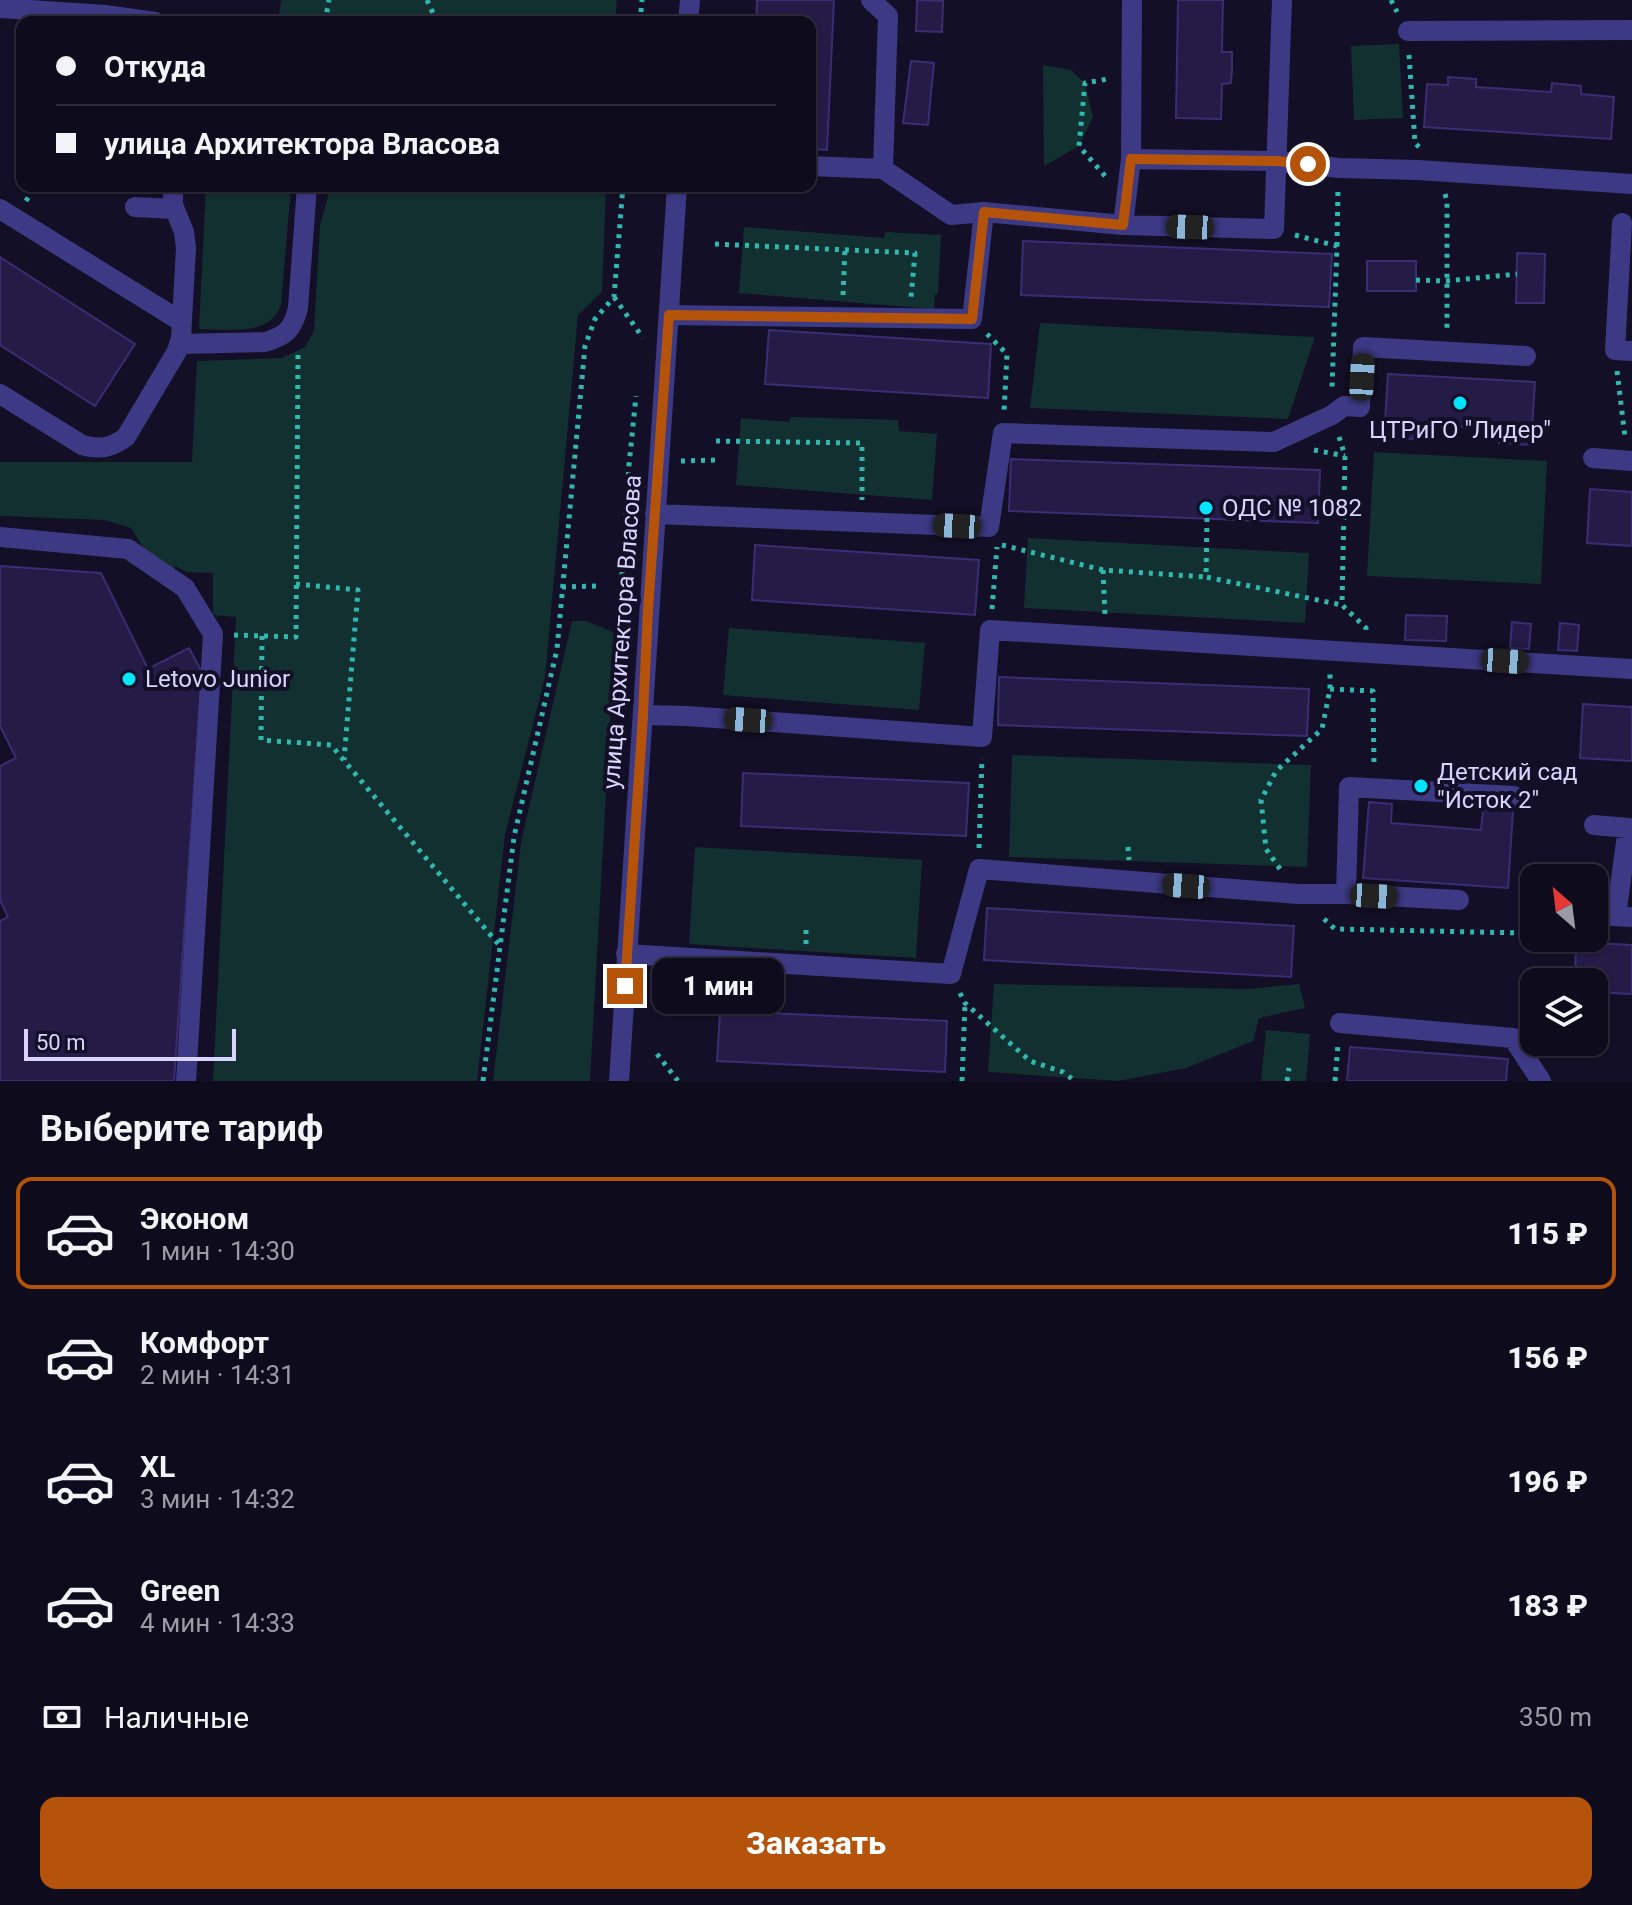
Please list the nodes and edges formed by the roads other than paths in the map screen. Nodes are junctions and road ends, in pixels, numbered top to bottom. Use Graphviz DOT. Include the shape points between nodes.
graph roads {
  1 [pos="871,0"];
  2 [pos="1132,0"];
  3 [pos="1282,0"];
  4 [pos="0,8"];
  5 [pos="112,16"];
  6 [pos="1632,30"];
  7 [pos="1408,31"];
  8 [pos="1131,159"];
  9 [pos="1277,161"];
  10 [pos="816,166"];
  11 [pos="883,169"];
  12 [pos="1632,184"];
  13 [pos="173,192"];
  14 [pos="307,192"];
  15 [pos="677,192"];
  16 [pos="135,207"];
  17 [pos="0,209"];
  18 [pos="174,209"];
  19 [pos="984,212"];
  20 [pos="1622,223"];
  21 [pos="1123,225"];
  22 [pos="669,315"];
  23 [pos="182,322"];
  24 [pos="180,344"];
  25 [pos="1623,351"];
  26 [pos="1526,356"];
  27 [pos="0,394"];
  28 [pos="1593,458"];
  29 [pos="1630,460"];
  30 [pos="655,514"];
  31 [pos="0,537"];
  32 [pos="1632,669"];
  33 [pos="643,715"];
  34 [pos="1514,796"];
  35 [pos="1594,825"];
  36 [pos="1346,894"];
  37 [pos="1459,900"];
  38 [pos="1624,917"];
  39 [pos="626,954"];
  40 [pos="1340,1023"];
  41 [pos="186,1081"];
  42 [pos="619,1081"];
  43 [pos="1541,1081"];
  1 -- 11 [label="street" via="888,16"];
  2 -- 8 [label="street"];
  3 -- 9 [label="street"];
  4 -- 5 [label="street"];
  6 -- 7 [label="street"];
  8 -- 9 [label="street"];
  8 -- 21 [label="street"];
  9 -- 12 [label="street"];
  9 -- 21 [label="street" via="1274,229"];
  10 -- 11 [label="street"];
  11 -- 19 [label="street" via="951,215"];
  13 -- 18 [label="street"];
  14 -- 24 [label="street" via="298,308 287,331 265,342"];
  15 -- 22 [label="street, улица Архитектора Власова"];
  16 -- 18 [label="street"];
  17 -- 23 [label="street"];
  18 -- 23 [label="street" via="186,239"];
  19 -- 21 [label="street"];
  19 -- 22 [label="street" via="972,319"];
  20 -- 25 [label="street"];
  22 -- 30 [label="street, улица Архитектора Власова"];
  23 -- 24 [label="street"];
  24 -- 27 [label="street" via="126,437 107,448 82,445"];
  26 -- 30 [label="street" via="1363,347 1360,407 1344,406 1274,442 1003,433 989,527"];
  28 -- 29 [label="street"];
  30 -- 33 [label="street, улица Архитектора Власова"];
  31 -- 41 [label="street" via="128,549 185,588 213,634"];
  32 -- 33 [label="street" via="990,630 982,737"];
  33 -- 39 [label="street, улица Архитектора Власова"];
  34 -- 36 [label="street" via="1349,787"];
  35 -- 38 [label="street" via="1628,828"];
  36 -- 37 [label="street"];
  36 -- 39 [label="street" via="979,869 951,974"];
  39 -- 42 [label="street, улица Архитектора Власова"];
  40 -- 43 [label="street" via="1513,1038"];
}
